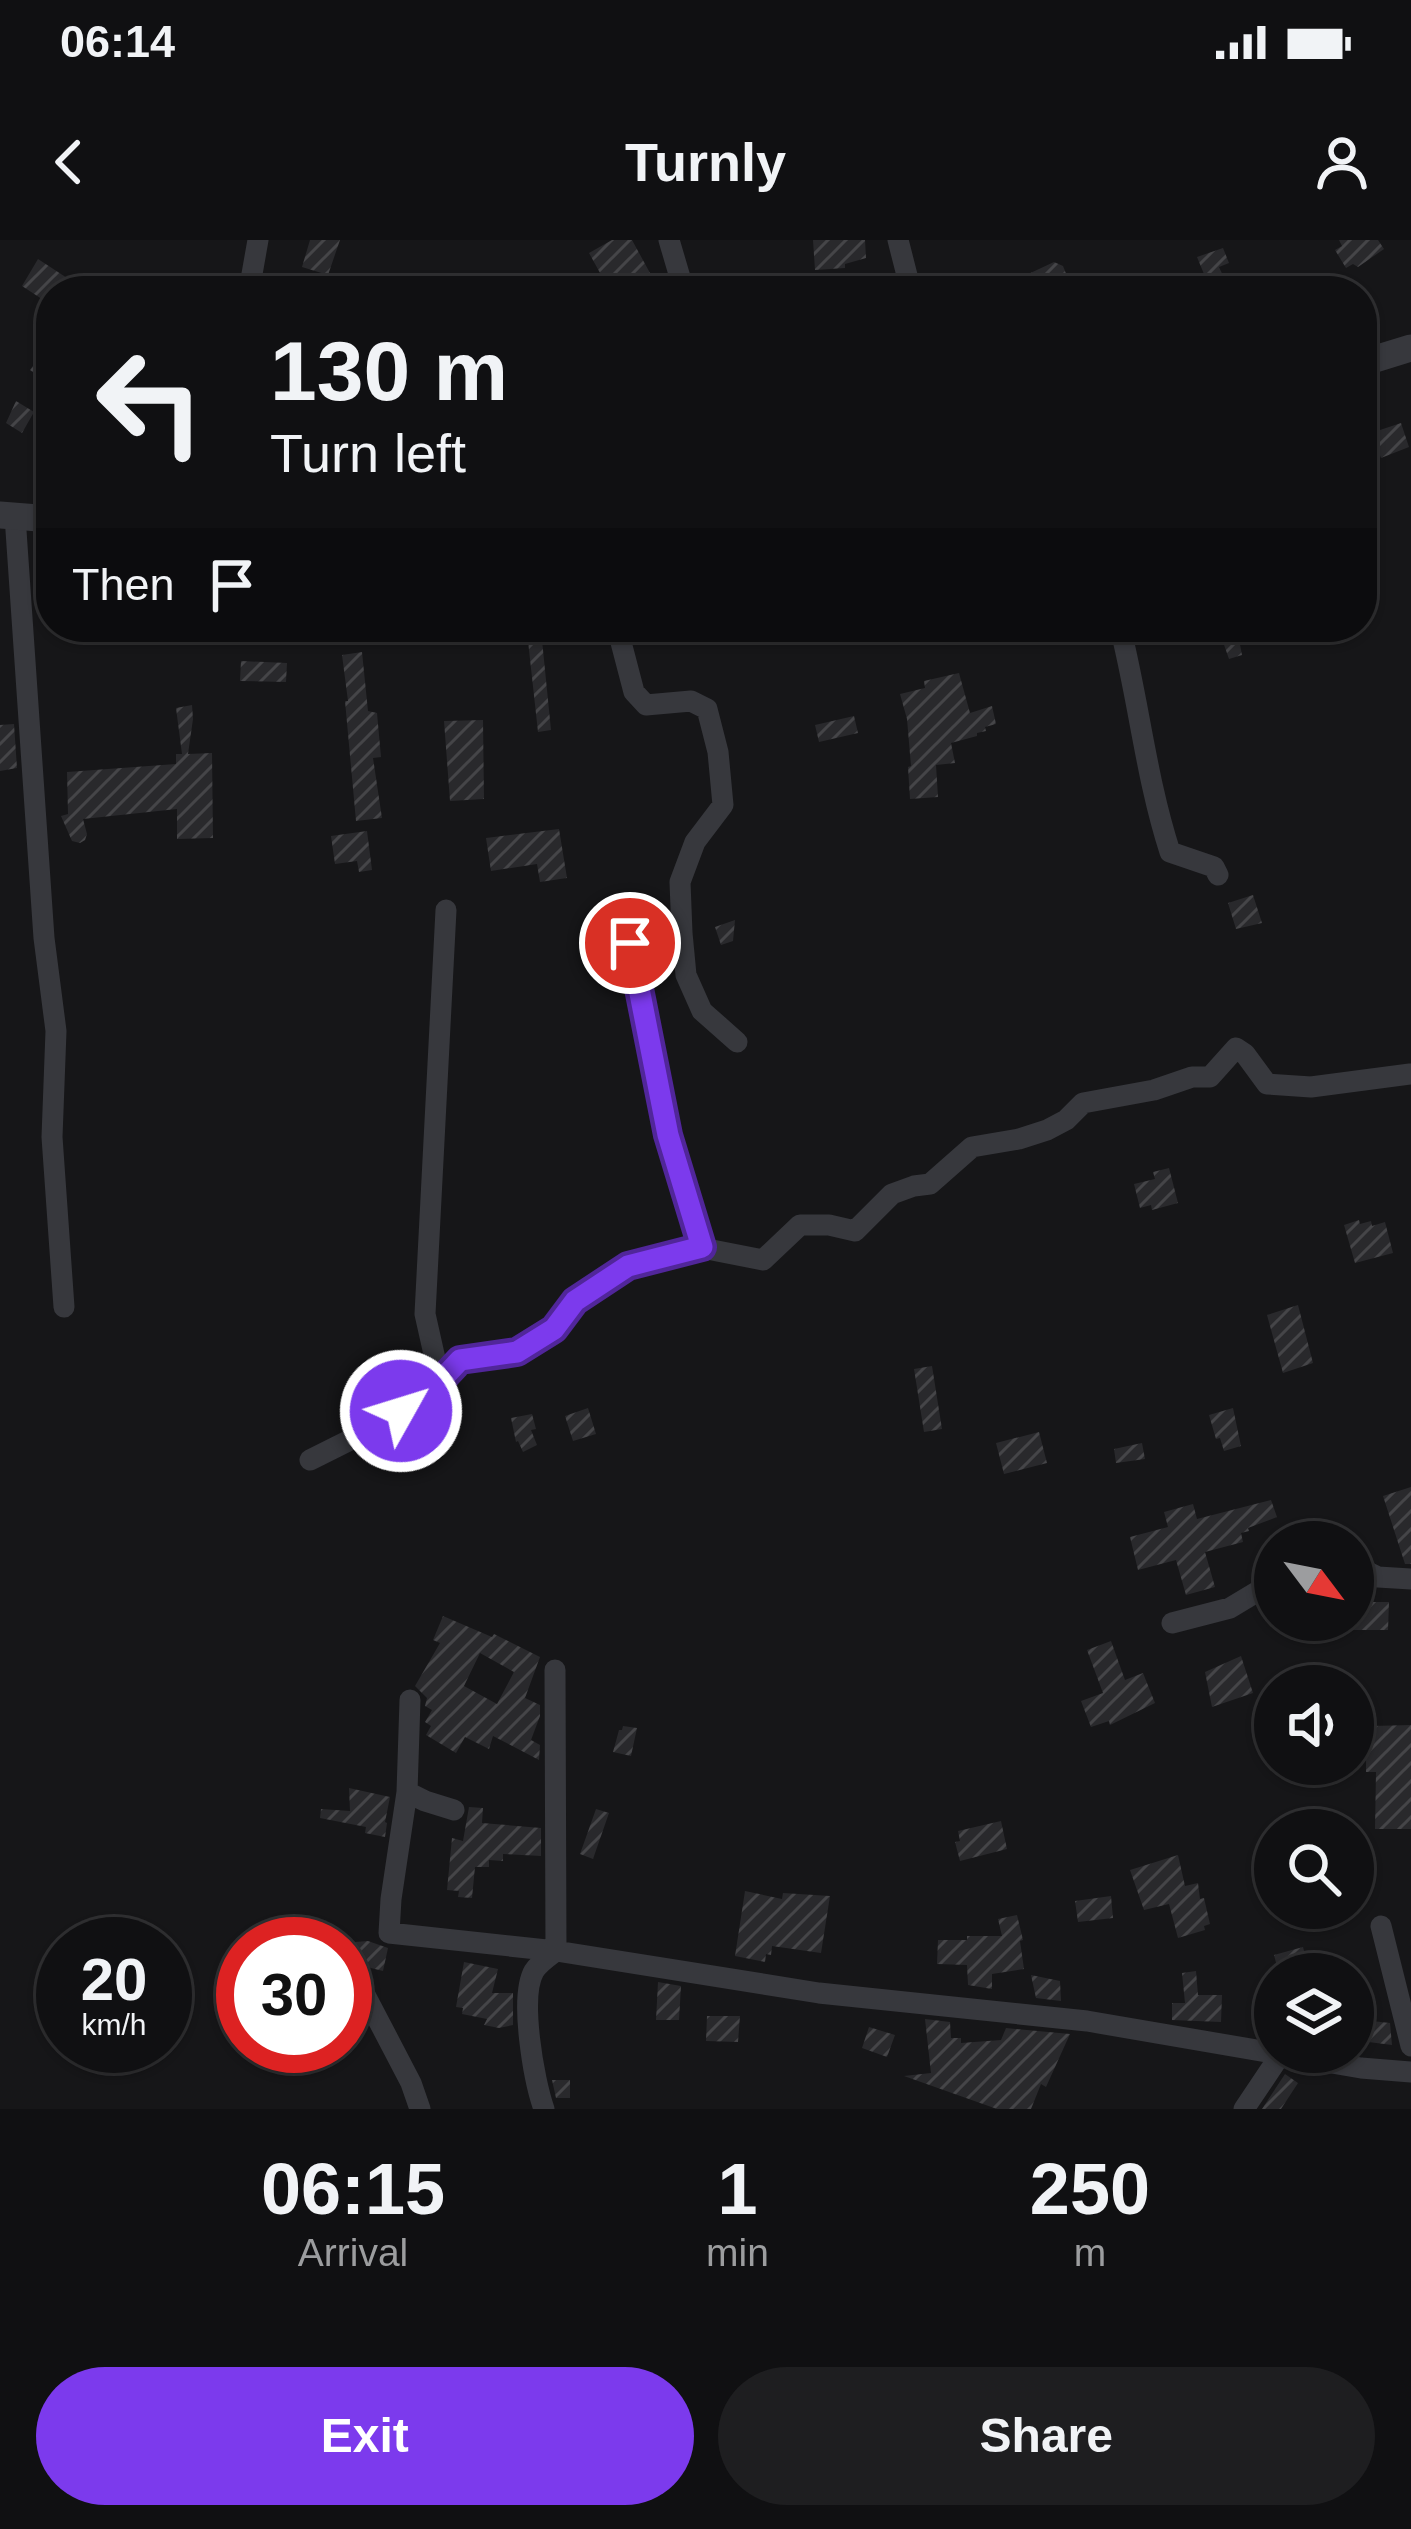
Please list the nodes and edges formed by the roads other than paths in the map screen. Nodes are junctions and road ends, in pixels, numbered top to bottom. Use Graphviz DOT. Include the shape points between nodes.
graph roads {
  1 [pos="258,240"];
  2 [pos="669,240"];
  3 [pos="898,240"];
  4 [pos="252,276"];
  5 [pos="680,276"];
  6 [pos="907,276"];
  7 [pos="1411,348"];
  8 [pos="1377,358"];
  9 [pos="8,516"];
  10 [pos="621,642"];
  11 [pos="1124,642"];
  12 [pos="1218,875"];
  13 [pos="623,906"];
  14 [pos="446,910"];
  15 [pos="737,1042"];
  16 [pos="1410,1074"];
  17 [pos="702,1247"];
  18 [pos="64,1306"];
  19 [pos="440,1381"];
  20 [pos="310,1460"];
  21 [pos="1374,1575"];
  22 [pos="1411,1579"];
  23 [pos="1254,1594"];
  24 [pos="1172,1623"];
  25 [pos="555,1670"];
  26 [pos="410,1700"];
  27 [pos="407,1792"];
  28 [pos="454,1810"];
  29 [pos="1381,1926"];
  30 [pos="556,1952"];
  31 [pos="372,2009"];
  32 [pos="1411,2046"];
  33 [pos="1254,2049"];
  34 [pos="1374,2069"];
  35 [pos="1411,2072"];
  36 [pos="1268,2073"];
  37 [pos="420,2109"];
  38 [pos="544,2109"];
  39 [pos="1244,2109"];
  1 -- 4 [label="street"];
  2 -- 5 [label="street"];
  3 -- 6 [label="street"];
  7 -- 8 [label="street"];
  9 -- 18 [label="street" via="56,1030 52,1137"];
  10 -- 15 [label="street" via="634,692 646,705 692,701 707,709 723,806 694,842 680,882 684,954 702,1011"];
  11 -- 12 [label="street" via="1170,852"];
  13 -- 17 [label="street" via="668,1135"];
  14 -- 19 [label="street" via="425,1314"];
  16 -- 17 [label="street" via="1267,1084 1236,1048 1210,1077 1083,1103 1047,1130 972,1147 930,1184 892,1194 855,1231 800,1226 763,1260"];
  17 -- 19 [label="street" via="628,1266 517,1352 460,1360"];
  19 -- 20 [label="street" via="372,1430"];
  21 -- 22 [label="street"];
  23 -- 24 [label="street"];
  25 -- 30 [label="street"];
  26 -- 27 [label="street"];
  27 -- 28 [label="street"];
  27 -- 30 [label="street" via="389,1934"];
  29 -- 32 [label="street"];
  30 -- 33 [label="street"];
  30 -- 38 [label="street" via="529,1988"];
  31 -- 37 [label="street"];
  34 -- 35 [label="street"];
  36 -- 39 [label="street"];
}
